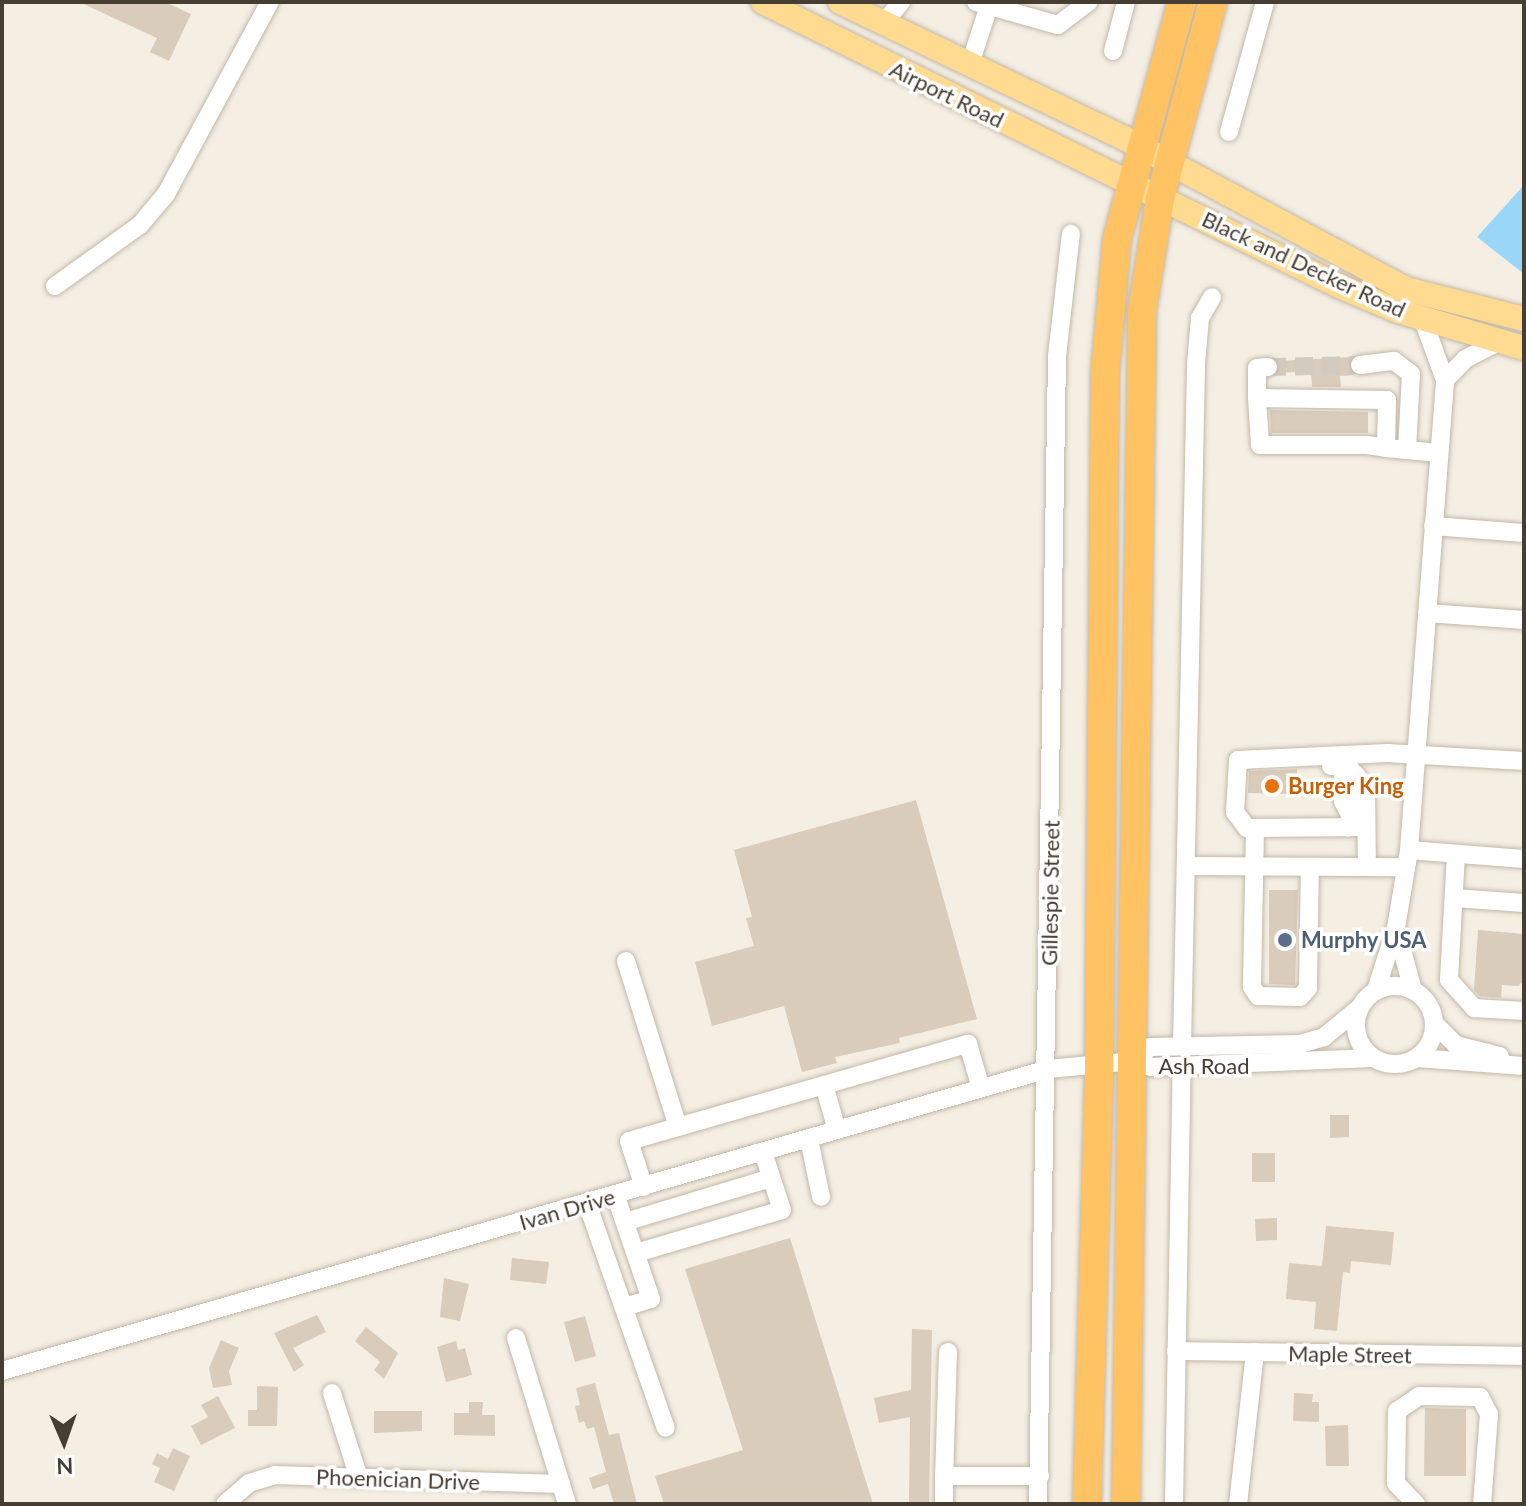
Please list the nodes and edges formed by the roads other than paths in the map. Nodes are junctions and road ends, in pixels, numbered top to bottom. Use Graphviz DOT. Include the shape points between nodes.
graph roads {
  1 [pos="270,2"];
  2 [pos="763,2"];
  3 [pos="840,2"];
  4 [pos="901,2"];
  5 [pos="1088,2"];
  6 [pos="1126,2"];
  7 [pos="1182,2"];
  8 [pos="1213,2"];
  9 [pos="1265,2"];
  10 [pos="982,4"];
  11 [pos="884,23"];
  12 [pos="1113,51"];
  13 [pos="866,54"];
  14 [pos="970,64"];
  15 [pos="1229,132"];
  16 [pos="1144,148"];
  17 [pos="1170,161"];
  18 [pos="1132,186"];
  19 [pos="1160,198"];
  20 [pos="1071,234"];
  21 [pos="55,286"];
  22 [pos="1212,297"];
  23 [pos="1524,319"];
  24 [pos="1423,320"];
  25 [pos="1497,343"];
  26 [pos="1524,348"];
  27 [pos="1268,367"];
  28 [pos="1381,369"];
  29 [pos="1445,380"];
  30 [pos="1257,398"];
  31 [pos="1360,398"];
  32 [pos="1408,415"];
  33 [pos="1386,448"];
  34 [pos="1407,450"];
  35 [pos="1439,453"];
  36 [pos="1433,526"];
  37 [pos="1524,533"];
  38 [pos="1427,613"];
  39 [pos="1524,620"];
  40 [pos="1416,754"];
  41 [pos="1366,757"];
  42 [pos="1524,761"];
  43 [pos="1236,764"];
  44 [pos="1354,823"];
  45 [pos="1255,828"];
  46 [pos="1456,854"];
  47 [pos="1408,858"];
  48 [pos="1524,859"];
  49 [pos="1186,866"];
  50 [pos="1253,867"];
  51 [pos="1310,867"];
  52 [pos="1367,867"];
  53 [pos="1454,898"];
  54 [pos="1524,903"];
  55 [pos="1396,928"];
  56 [pos="626,961"];
  57 [pos="1376,990"];
  58 [pos="1413,990"];
  59 [pos="1359,1008"];
  60 [pos="1524,1011"];
  61 [pos="1434,1023"];
  62 [pos="1182,1046"];
  63 [pos="1524,1056"];
  64 [pos="1373,1058"];
  65 [pos="1417,1058"];
  66 [pos="1134,1061"];
  67 [pos="1099,1064"];
  68 [pos="1524,1066"];
  69 [pos="1182,1067"];
  70 [pos="1048,1069"];
  71 [pos="824,1085"];
  72 [pos="981,1088"];
  73 [pos="678,1127"];
  74 [pos="837,1130"];
  75 [pos="809,1139"];
  76 [pos="763,1152"];
  77 [pos="771,1178"];
  78 [pos="644,1187"];
  79 [pos="615,1194"];
  80 [pos="821,1197"];
  81 [pos="587,1203"];
  82 [pos="625,1222"];
  83 [pos="636,1253"];
  84 [pos="624,1307"];
  85 [pos="516,1338"];
  86 [pos="1176,1351"];
  87 [pos="948,1352"];
  88 [pos="1255,1352"];
  89 [pos="1524,1356"];
  90 [pos="2,1371"];
  91 [pos="332,1393"];
  92 [pos="666,1428"];
  93 [pos="1090,1456"];
  94 [pos="944,1476"];
  95 [pos="1040,1476"];
  96 [pos="359,1478"];
  97 [pos="561,1484"];
  98 [pos="225,1504"];
  99 [pos="567,1504"];
  100 [pos="944,1504"];
  101 [pos="1038,1504"];
  102 [pos="1087,1504"];
  103 [pos="1101,1504"];
  104 [pos="1126,1504"];
  105 [pos="1174,1504"];
  106 [pos="1238,1504"];
  107 [pos="1416,1504"];
  108 [pos="1482,1504"];
  1 -- 21 [label="street" via="166,194 131,232"];
  2 -- 13 [label="main road, Airport Road"];
  3 -- 11 [label="main road, Airport Road"];
  4 -- 11 [label="street"];
  5 -- 10 [label="street" via="1058,25"];
  6 -- 12 [label="street"];
  7 -- 16 [label="highway"];
  8 -- 17 [label="highway"];
  9 -- 15 [label="street"];
  10 -- 14 [label="street"];
  11 -- 13 [label="main road"];
  11 -- 14 [label="main road, Airport Road"];
  13 -- 18 [label="main road, Airport Road"];
  14 -- 16 [label="main road, Airport Road"];
  16 -- 17 [label="main road, Black and Decker Road"];
  16 -- 18 [label="highway"];
  17 -- 19 [label="highway"];
  17 -- 23 [label="main road, Black and Decker Road" via="1406,289"];
  18 -- 19 [label="main road, Black and Decker Road"];
  18 -- 67 [label="highway" via="1117,239 1105,373"];
  19 -- 24 [label="main road, Black and Decker Road" via="1339,286"];
  19 -- 66 [label="highway" via="1142,311 1136,446"];
  20 -- 70 [label="street, Gillespie Street" via="1057,356"];
  22 -- 49 [label="street" via="1200,318 1196,364"];
  24 -- 25 [label="main road, Black and Decker Road"];
  24 -- 29 [label="street"];
  25 -- 26 [label="main road, Black and Decker Road"];
  25 -- 29 [label="street" via="1465,359"];
  27 -- 30 [label="street" via="1257,368"];
  28 -- 31 [label="street"];
  28 -- 32 [label="street"];
  28 -- 32 [label="street" via="1394,361 1411,374 1413,408"];
  29 -- 35 [label="street"];
  30 -- 31 [label="street"];
  30 -- 33 [label="street" via="1260,445"];
  31 -- 33 [label="street" via="1387,400"];
  32 -- 34 [label="street"];
  33 -- 34 [label="street"];
  34 -- 35 [label="street"];
  35 -- 36 [label="street"];
  36 -- 37 [label="street"];
  36 -- 38 [label="street"];
  38 -- 39 [label="street"];
  38 -- 40 [label="street"];
  40 -- 41 [label="street"];
  40 -- 42 [label="street"];
  40 -- 47 [label="street"];
  41 -- 43 [label="street" via="1253,756"];
  41 -- 44 [label="street"];
  43 -- 44 [label="street" via="1350,769 1357,776"];
  43 -- 45 [label="street" via="1235,812 1239,822"];
  44 -- 45 [label="street"];
  44 -- 52 [label="street"];
  45 -- 50 [label="street"];
  46 -- 47 [label="street"];
  46 -- 48 [label="street"];
  46 -- 53 [label="street"];
  47 -- 52 [label="street"];
  47 -- 55 [label="street"];
  49 -- 50 [label="street"];
  49 -- 62 [label="street"];
  50 -- 51 [label="street"];
  50 -- 51 [label="street" via="1252,993 1300,997 1308,988"];
  51 -- 52 [label="street"];
  53 -- 54 [label="street"];
  53 -- 60 [label="street" via="1449,980 1474,1008"];
  55 -- 57 [label="street"];
  55 -- 58 [label="street"];
  56 -- 73 [label="street"];
  57 -- 58 [label="street"];
  57 -- 59 [label="street"];
  58 -- 61 [label="street" via="1424,999"];
  59 -- 62 [label="street, Ash Road" via="1324,1037 1300,1044"];
  59 -- 64 [label="street" via="1356,1033"];
  61 -- 63 [label="street" via="1445,1037 1469,1050"];
  61 -- 65 [label="street" via="1433,1036"];
  62 -- 66 [label="street, Ash Road" via="1150,1047"];
  64 -- 65 [label="street" via="1392,1065"];
  64 -- 69 [label="street, Ash Road"];
  65 -- 68 [label="street"];
  66 -- 67 [label="street, Ivan Drive"];
  66 -- 69 [label="street, Ash Road"];
  66 -- 104 [label="highway"];
  67 -- 70 [label="street, Ivan Drive"];
  67 -- 93 [label="highway"];
  69 -- 86 [label="street"];
  70 -- 72 [label="street, Ivan Drive"];
  70 -- 95 [label="street, Gillespie Street"];
  71 -- 72 [label="street" via="968,1044"];
  71 -- 73 [label="street"];
  71 -- 74 [label="street"];
  72 -- 74 [label="street, Ivan Drive"];
  73 -- 78 [label="street" via="629,1141"];
  74 -- 75 [label="street, Ivan Drive"];
  75 -- 76 [label="street, Ivan Drive"];
  75 -- 80 [label="street"];
  76 -- 77 [label="street"];
  76 -- 78 [label="street, Ivan Drive"];
  77 -- 82 [label="street"];
  77 -- 83 [label="street" via="782,1210"];
  78 -- 79 [label="street, Ivan Drive"];
  79 -- 81 [label="street, Ivan Drive"];
  79 -- 82 [label="street"];
  81 -- 84 [label="street"];
  81 -- 90 [label="street, Ivan Drive"];
  82 -- 83 [label="street"];
  83 -- 84 [label="street" via="651,1299"];
  84 -- 92 [label="street"];
  85 -- 97 [label="street"];
  86 -- 88 [label="street, Maple Street"];
  86 -- 105 [label="street"];
  87 -- 94 [label="street"];
  88 -- 89 [label="street, Maple Street"];
  88 -- 106 [label="street"];
  91 -- 96 [label="street"];
  93 -- 102 [label="highway"];
  93 -- 103 [label="highway" via="1101,1480"];
  94 -- 95 [label="street"];
  94 -- 100 [label="street"];
  95 -- 101 [label="street, Gillespie Street"];
  96 -- 97 [label="street, Phoenician Drive"];
  96 -- 98 [label="street, Phoenician Drive" via="261,1477"];
  97 -- 99 [label="street"];
  107 -- 108 [label="street" via="1396,1483 1397,1411 1419,1396 1480,1397 1489,1414"];
}
